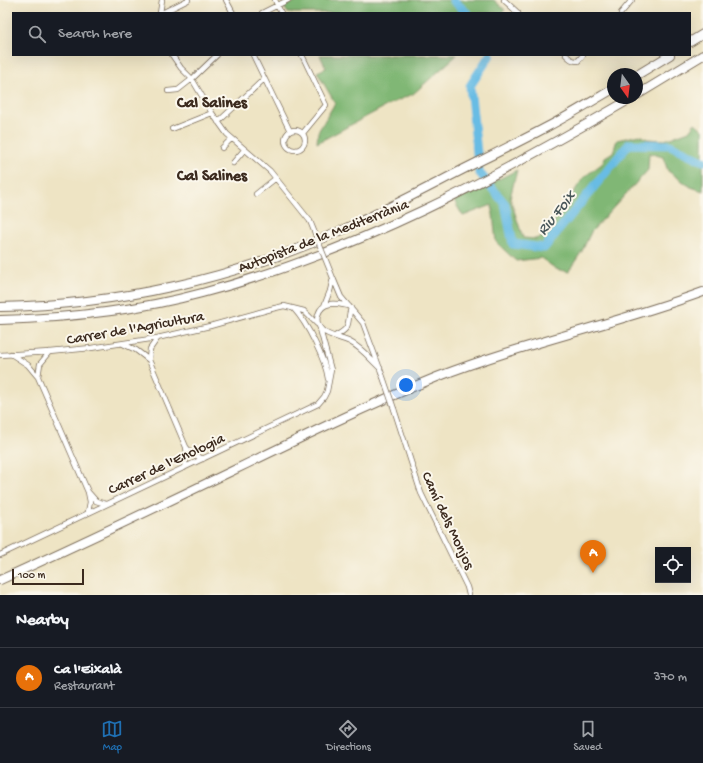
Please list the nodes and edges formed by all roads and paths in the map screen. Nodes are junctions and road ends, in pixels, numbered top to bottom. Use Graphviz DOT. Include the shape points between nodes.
graph roads {
  1 [pos="162,0"];
  2 [pos="188,0"];
  3 [pos="226,0"];
  4 [pos="275,0"];
  5 [pos="288,0"];
  6 [pos="504,0"];
  7 [pos="632,0"];
  8 [pos="277,5"];
  9 [pos="161,12"];
  10 [pos="163,12"];
  11 [pos="232,12"];
  12 [pos="264,12"];
  13 [pos="280,12"];
  14 [pos="517,12"];
  15 [pos="622,12"];
  16 [pos="703,34"];
  17 [pos="691,41"];
  18 [pos="703,55"];
  19 [pos="173,56"];
  20 [pos="217,56"];
  21 [pos="253,56"];
  22 [pos="302,56"];
  23 [pos="567,56"];
  24 [pos="582,56"];
  25 [pos="668,56"];
  26 [pos="643,71"];
  27 [pos="264,79"];
  28 [pos="192,80"];
  29 [pos="168,91"];
  30 [pos="643,91"];
  31 [pos="607,93"];
  32 [pos="622,104"];
  33 [pos="212,113"];
  34 [pos="218,122"];
  35 [pos="172,129"];
  36 [pos="290,130"];
  37 [pos="303,132"];
  38 [pos="231,139"];
  39 [pos="222,148"];
  40 [pos="244,150"];
  41 [pos="233,162"];
  42 [pos="276,178"];
  43 [pos="256,194"];
  44 [pos="333,278"];
  45 [pos="703,292"];
  46 [pos="324,306"];
  47 [pos="0,307"];
  48 [pos="350,307"];
  49 [pos="294,309"];
  50 [pos="0,320"];
  51 [pos="319,326"];
  52 [pos="335,336"];
  53 [pos="158,338"];
  54 [pos="123,344"];
  55 [pos="50,352"];
  56 [pos="11,354"];
  57 [pos="0,355"];
  58 [pos="148,360"];
  59 [pos="380,368"];
  60 [pos="38,378"];
  61 [pos="328,380"];
  62 [pos="186,447"];
  63 [pos="203,459"];
  64 [pos="184,468"];
  65 [pos="88,492"];
  66 [pos="106,504"];
  67 [pos="88,512"];
  68 [pos="0,555"];
  69 [pos="0,580"];
  70 [pos="469,595"];
  1 -- 9 [label="street"];
  2 -- 10 [label="street"];
  3 -- 11 [label="street"];
  4 -- 8 [label="street"];
  5 -- 8 [label="street"];
  6 -- 14 [label="street"];
  7 -- 15 [label="street"];
  8 -- 12 [label="street"];
  8 -- 13 [label="street"];
  16 -- 17 [label="highway"];
  18 -- 30 [label="highway"];
  19 -- 28 [label="street, Camí dels Monjos"];
  20 -- 28 [label="street"];
  21 -- 27 [label="street"];
  22 -- 37 [label="street" via="326,105"];
  23 -- 24 [label="street" via="571,60 578,60"];
  25 -- 26 [label="highway"];
  27 -- 34 [label="street"];
  27 -- 36 [label="street"];
  28 -- 29 [label="street" via="178,90"];
  28 -- 33 [label="street, Camí dels Monjos"];
  31 -- 47 [label="highway, Autopista de la Mediterrània" via="549,127 461,171 340,230 284,253 168,287 106,298"];
  32 -- 50 [label="highway, Autopista de la Mediterrània" via="562,139 416,214 266,274 208,292 106,312 44,319"];
  33 -- 34 [label="street, Camí dels Monjos"];
  33 -- 35 [label="street"];
  34 -- 38 [label="street, Camí dels Monjos"];
  36 -- 37 [label="street"];
  36 -- 37 [label="street" via="284,141 292,150 304,146"];
  38 -- 39 [label="street"];
  38 -- 40 [label="street, Camí dels Monjos"];
  40 -- 41 [label="street"];
  40 -- 42 [label="street, Camí dels Monjos"];
  42 -- 43 [label="street"];
  42 -- 44 [label="street, Camí dels Monjos, bridge" via="310,221"];
  44 -- 46 [label="street"];
  44 -- 48 [label="street, Camí dels Monjos" via="341,296"];
  45 -- 69 [label="highway" via="426,382 320,429"];
  46 -- 48 [label="street" via="330,304"];
  46 -- 51 [label="street" via="318,315"];
  48 -- 52 [label="street" via="349,324"];
  48 -- 59 [label="street, Camí dels Monjos" via="363,323"];
  49 -- 51 [label="street" via="304,311"];
  49 -- 53 [label="street, Carrer de l'Agricultura" via="284,306"];
  49 -- 61 [label="street" via="305,323 326,368"];
  51 -- 52 [label="street" via="325,333"];
  51 -- 61 [label="street, Carrer de l'Enologia" via="331,370"];
  52 -- 59 [label="street" via="360,348"];
  53 -- 54 [label="street, Carrer de l'Agricultura"];
  53 -- 58 [label="street" via="148,353"];
  54 -- 55 [label="street, Carrer de l'Agricultura"];
  54 -- 58 [label="street"];
  55 -- 56 [label="street, Carrer de l'Agricultura"];
  55 -- 60 [label="street" via="40,364"];
  56 -- 57 [label="street, Carrer de l'Agricultura"];
  56 -- 60 [label="street" via="28,365"];
  58 -- 62 [label="street"];
  59 -- 70 [label="street, Camí dels Monjos, bridge" via="418,485"];
  60 -- 65 [label="street"];
  61 -- 63 [label="street, Carrer de l'Enologia" via="327,391 318,404"];
  62 -- 63 [label="street" via="191,453"];
  62 -- 64 [label="street"];
  63 -- 64 [label="street, Carrer de l'Enologia"];
  64 -- 66 [label="street, Carrer de l'Enologia"];
  65 -- 66 [label="street" via="96,501"];
  65 -- 67 [label="street"];
  66 -- 67 [label="street, Carrer de l'Enologia"];
  67 -- 68 [label="street, Carrer de l'Enologia"];
}
